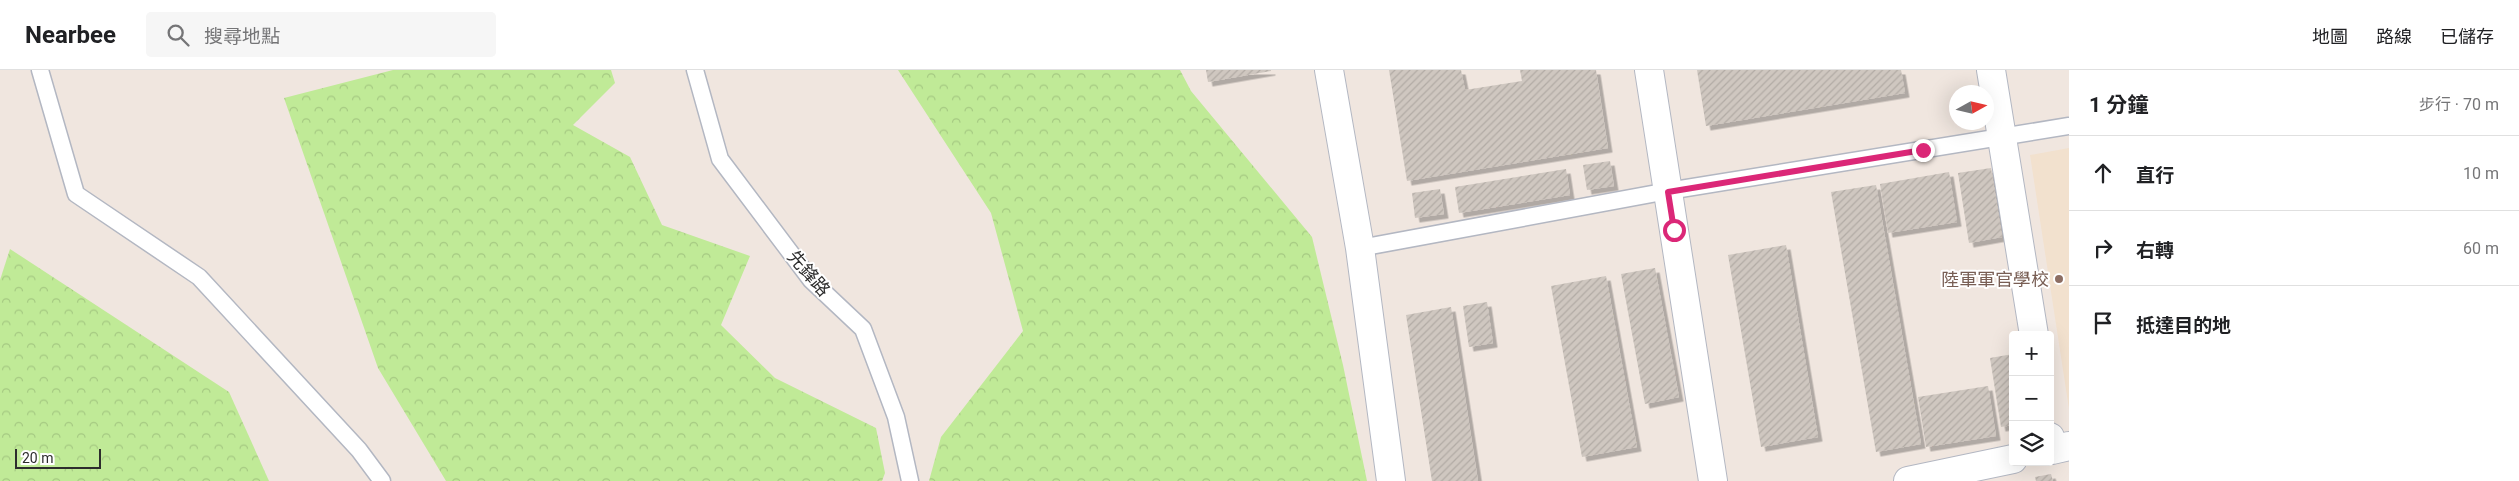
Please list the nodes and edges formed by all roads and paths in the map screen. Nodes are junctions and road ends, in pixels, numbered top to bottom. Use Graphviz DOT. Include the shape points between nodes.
graph roads {
  1 [pos="40,70"];
  2 [pos="695,70"];
  3 [pos="1328,70"];
  4 [pos="1649,70"];
  5 [pos="1991,70"];
  6 [pos="2069,126"];
  7 [pos="2002,137"];
  8 [pos="1668,192"];
  9 [pos="1360,248"];
  10 [pos="2033,331"];
  11 [pos="2009,460"];
  12 [pos="382,481"];
  13 [pos="910,481"];
  14 [pos="1391,481"];
  15 [pos="1713,481"];
  16 [pos="1908,481"];
  1 -- 12 [label="lane" via="76,194 199,277 359,450"];
  2 -- 13 [label="lane, 先鋒路" via="720,159 812,280 863,329 896,417"];
  3 -- 9 [label="street"];
  4 -- 8 [label="street"];
  5 -- 7 [label="street"];
  6 -- 7 [label="lane"];
  7 -- 8 [label="lane"];
  7 -- 10 [label="street"];
  8 -- 9 [label="lane"];
  8 -- 15 [label="street"];
  9 -- 14 [label="street"];
  11 -- 16 [label="street"];
}
